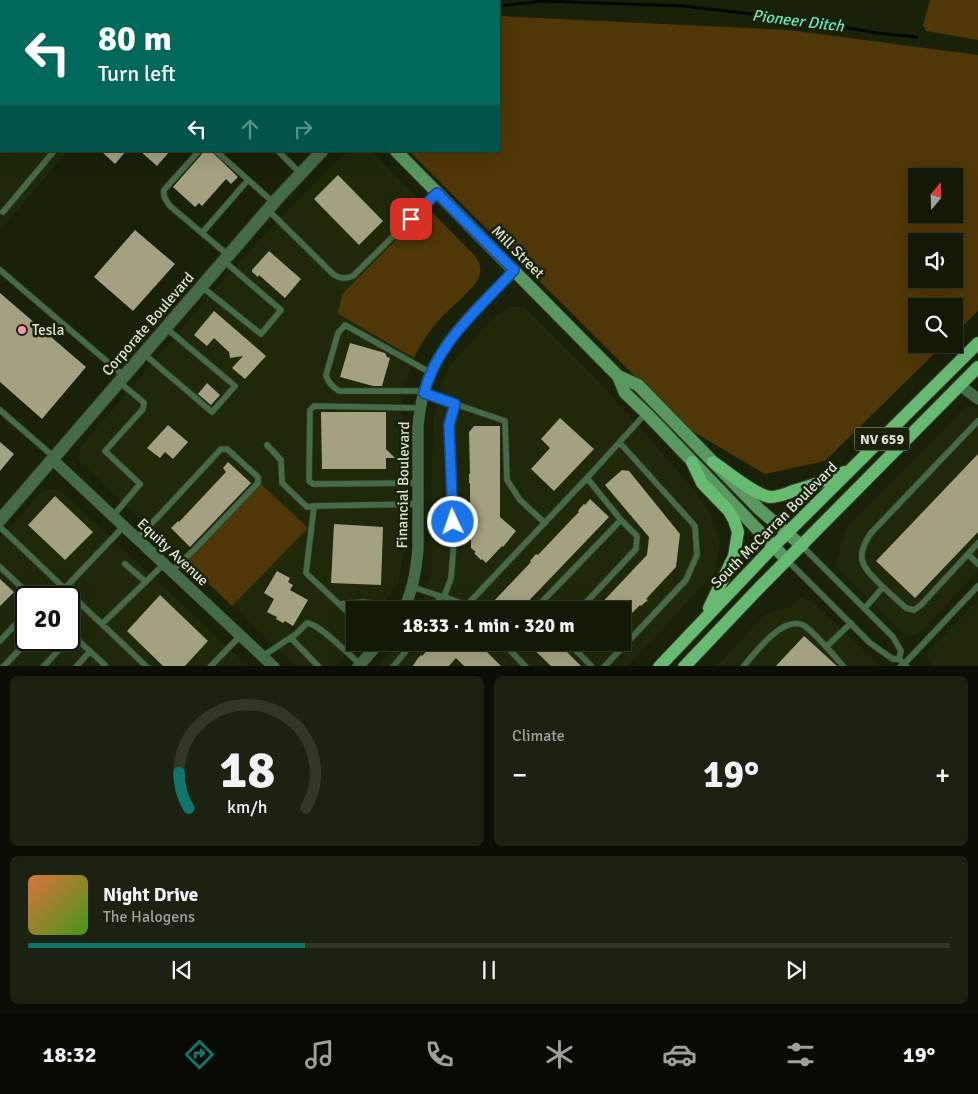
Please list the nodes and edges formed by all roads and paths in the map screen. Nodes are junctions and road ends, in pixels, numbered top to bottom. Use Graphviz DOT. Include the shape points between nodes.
graph roads {
  1 [pos="53,152"];
  2 [pos="198,152"];
  3 [pos="217,152"];
  4 [pos="279,152"];
  5 [pos="321,152"];
  6 [pos="397,152"];
  7 [pos="301,174"];
  8 [pos="248,180"];
  9 [pos="437,193"];
  10 [pos="270,207"];
  11 [pos="3,212"];
  12 [pos="202,233"];
  13 [pos="226,258"];
  14 [pos="0,270"];
  15 [pos="514,270"];
  16 [pos="202,286"];
  17 [pos="166,328"];
  18 [pos="978,343"];
  19 [pos="144,354"];
  20 [pos="978,367"];
  21 [pos="430,373"];
  22 [pos="618,376"];
  23 [pos="121,379"];
  24 [pos="960,384"];
  25 [pos="424,392"];
  26 [pos="978,399"];
  27 [pos="455,404"];
  28 [pos="420,408"];
  29 [pos="0,410"];
  30 [pos="646,413"];
  31 [pos="978,420"];
  32 [pos="620,443"];
  33 [pos="267,445"];
  34 [pos="53,458"];
  35 [pos="692,462"];
  36 [pos="713,462"];
  37 [pos="855,466"];
  38 [pos="587,478"];
  39 [pos="418,483"];
  40 [pos="418,504"];
  41 [pos="314,506"];
  42 [pos="112,516"];
  43 [pos="0,520"];
  44 [pos="621,520"];
  45 [pos="545,523"];
  46 [pos="124,526"];
  47 [pos="0,527"];
  48 [pos="787,534"];
  49 [pos="137,538"];
  50 [pos="978,542"];
  51 [pos="802,546"];
  52 [pos="773,547"];
  53 [pos="968,554"];
  54 [pos="787,560"];
  55 [pos="125,564"];
  56 [pos="978,564"];
  57 [pos="0,567"];
  58 [pos="168,568"];
  59 [pos="146,582"];
  60 [pos="21,586"];
  61 [pos="63,586"];
  62 [pos="67,586"];
  63 [pos="883,586"];
  64 [pos="978,586"];
  65 [pos="412,587"];
  66 [pos="442,596"];
  67 [pos="406,601"];
  68 [pos="440,601"];
  69 [pos="456,601"];
  70 [pos="473,601"];
  71 [pos="543,601"];
  72 [pos="587,601"];
  73 [pos="80,603"];
  74 [pos="346,603"];
  75 [pos="340,604"];
  76 [pos="865,608"];
  77 [pos="346,610"];
  78 [pos="703,620"];
  79 [pos="851,623"];
  80 [pos="102,624"];
  81 [pos="15,625"];
  82 [pos="241,635"];
  83 [pos="291,638"];
  84 [pos="0,641"];
  85 [pos="80,644"];
  86 [pos="826,647"];
  87 [pos="18,651"];
  88 [pos="56,651"];
  89 [pos="90,651"];
  90 [pos="372,651"];
  91 [pos="406,651"];
  92 [pos="511,651"];
  93 [pos="577,651"];
  94 [pos="263,656"];
  95 [pos="899,659"];
  96 [pos="3,666"];
  97 [pos="43,666"];
  98 [pos="76,666"];
  99 [pos="105,666"];
  100 [pos="147,666"];
  101 [pos="210,666"];
  102 [pos="274,666"];
  103 [pos="319,666"];
  104 [pos="359,666"];
  105 [pos="393,666"];
  106 [pos="526,666"];
  107 [pos="592,666"];
  108 [pos="604,666"];
  109 [pos="658,666"];
  110 [pos="684,666"];
  111 [pos="743,666"];
  112 [pos="844,666"];
  113 [pos="904,666"];
  1 -- 11 [label="lane"];
  2 -- 12 [label="lane" via="163,195 170,206"];
  3 -- 8 [label="lane"];
  4 -- 7 [label="lane"];
  5 -- 7 [label="street, Corporate Boulevard"];
  6 -- 9 [label="main road, Mill Street"];
  7 -- 10 [label="street, Corporate Boulevard"];
  8 -- 10 [label="lane"];
  8 -- 12 [label="lane"];
  9 -- 10 [label="lane" via="346,279 333,274"];
  9 -- 15 [label="main road, Mill Street"];
  10 -- 13 [label="street, Corporate Boulevard"];
  12 -- 13 [label="lane"];
  13 -- 16 [label="street, Corporate Boulevard"];
  13 -- 16 [label="lane" via="281,310 261,334"];
  14 -- 23 [label="lane"];
  15 -- 21 [label="street, Financial Boulevard" via="453,335"];
  15 -- 22 [label="main road, Mill Street"];
  16 -- 17 [label="street, Corporate Boulevard"];
  17 -- 19 [label="street, Corporate Boulevard"];
  17 -- 19 [label="lane" via="235,386 212,412"];
  18 -- 37 [label="main road, South McCarran Boulevard / NV 659"];
  19 -- 23 [label="street, Corporate Boulevard"];
  20 -- 24 [label="main road, NV 659"];
  21 -- 25 [label="street, Financial Boulevard"];
  21 -- 25 [label="lane" via="345,325 338,333 326,375 334,388 339,391"];
  22 -- 30 [label="main road, Mill Street" via="626,393"];
  22 -- 36 [label="main road, Mill Street" via="638,384"];
  23 -- 34 [label="street, Corporate Boulevard"];
  23 -- 42 [label="lane" via="144,403 143,409 105,452 140,484"];
  24 -- 26 [label="street"];
  24 -- 51 [label="main road, NV 659"];
  25 -- 27 [label="lane"];
  25 -- 28 [label="street, Financial Boulevard"];
  27 -- 45 [label="lane" via="505,421 507,480 520,500"];
  27 -- 66 [label="lane" via="449,425 454,541 451,578"];
  28 -- 39 [label="street, Financial Boulevard"];
  28 -- 39 [label="lane" via="314,406 310,410 309,481 313,484"];
  29 -- 34 [label="lane"];
  30 -- 32 [label="lane"];
  30 -- 35 [label="main road, Mill Street"];
  31 -- 63 [label="lane" via="865,541 863,564"];
  32 -- 38 [label="lane"];
  32 -- 108 [label="lane" via="695,526 697,555 686,580"];
  33 -- 41 [label="lane" via="281,460 282,483 307,507"];
  34 -- 42 [label="street, Equity Avenue"];
  34 -- 43 [label="street, Corporate Boulevard"];
  35 -- 52 [label="main road, Mill Street"];
  35 -- 78 [label="main road" via="702,483 729,511 738,532 734,556"];
  36 -- 37 [label="main road" via="755,491 770,497 811,486"];
  36 -- 48 [label="main road, Mill Street"];
  37 -- 48 [label="main road, South McCarran Boulevard / NV 659"];
  38 -- 44 [label="lane"];
  38 -- 45 [label="lane"];
  39 -- 40 [label="street, Financial Boulevard"];
  40 -- 41 [label="lane"];
  40 -- 65 [label="street, Financial Boulevard" via="417,567"];
  41 -- 75 [label="lane" via="306,572"];
  42 -- 46 [label="street, Equity Avenue"];
  44 -- 71 [label="lane"];
  44 -- 72 [label="lane" via="637,536 636,549"];
  45 -- 70 [label="lane"];
  46 -- 49 [label="street, Equity Avenue"];
  46 -- 62 [label="lane"];
  47 -- 61 [label="lane"];
  48 -- 51 [label="main road, Mill Street"];
  48 -- 52 [label="main road, South McCarran Boulevard / NV 659"];
  49 -- 58 [label="street, Equity Avenue"];
  49 -- 58 [label="lane" via="221,449 227,449 258,477 258,483"];
  50 -- 53 [label="lane"];
  51 -- 54 [label="main road, NV 659"];
  51 -- 76 [label="lane"];
  52 -- 54 [label="main road, Mill Street"];
  52 -- 78 [label="main road, South McCarran Boulevard / NV 659"];
  53 -- 56 [label="lane"];
  53 -- 63 [label="lane" via="914,610 906,608"];
  54 -- 79 [label="lane"];
  54 -- 110 [label="main road, NV 659"];
  55 -- 59 [label="lane"];
  57 -- 60 [label="lane"];
  58 -- 59 [label="lane"];
  58 -- 82 [label="street, Equity Avenue"];
  59 -- 80 [label="lane"];
  63 -- 76 [label="lane"];
  64 -- 113 [label="lane"];
  65 -- 66 [label="lane"];
  65 -- 67 [label="street, Financial Boulevard"];
  66 -- 68 [label="lane"];
  66 -- 69 [label="lane"];
  73 -- 80 [label="lane"];
  74 -- 75 [label="lane"];
  75 -- 77 [label="lane"];
  76 -- 95 [label="lane" via="893,638 901,652"];
  78 -- 109 [label="main road, South McCarran Boulevard / NV 659"];
  79 -- 86 [label="lane"];
  79 -- 95 [label="lane" via="878,649 893,659"];
  80 -- 100 [label="lane"];
  81 -- 84 [label="lane"];
  82 -- 94 [label="street, Equity Avenue"];
  82 -- 101 [label="lane"];
  83 -- 94 [label="lane"];
  83 -- 103 [label="lane"];
  83 -- 104 [label="lane" via="307,623 312,624"];
  85 -- 89 [label="lane"];
  86 -- 111 [label="lane" via="802,624 787,625 773,634"];
  86 -- 112 [label="lane"];
  87 -- 96 [label="lane"];
  88 -- 97 [label="lane"];
  89 -- 98 [label="lane"];
  89 -- 99 [label="lane"];
  90 -- 104 [label="street"];
  91 -- 105 [label="lane"];
  92 -- 106 [label="lane"];
  93 -- 107 [label="lane"];
  94 -- 102 [label="street, Equity Avenue"];
  95 -- 113 [label="lane"];
}
